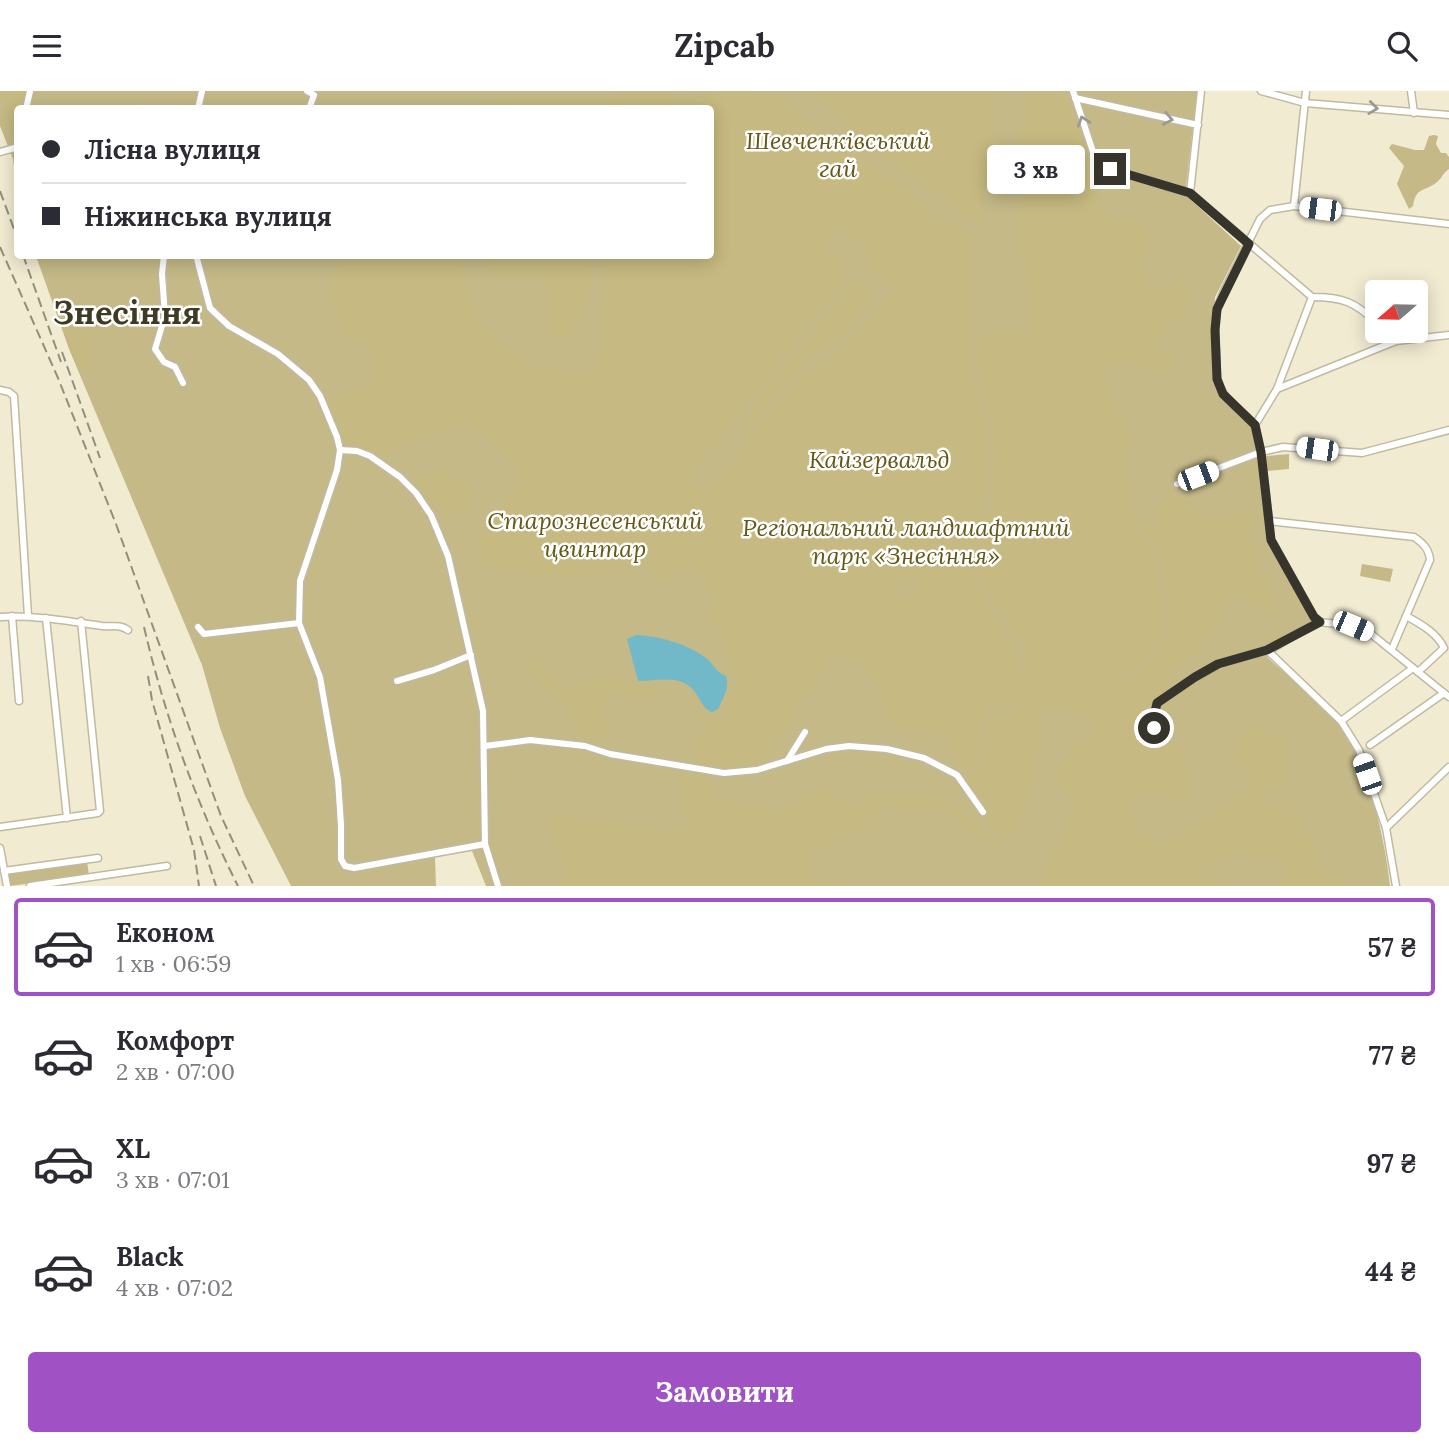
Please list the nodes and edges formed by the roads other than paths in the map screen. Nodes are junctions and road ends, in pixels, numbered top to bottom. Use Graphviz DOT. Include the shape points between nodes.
graph roads {
  1 [pos="307,91"];
  2 [pos="1201,91"];
  3 [pos="1261,91"];
  4 [pos="1306,91"];
  5 [pos="1411,91"];
  6 [pos="1074,95"];
  7 [pos="1305,103"];
  8 [pos="310,105"];
  9 [pos="1414,113"];
  10 [pos="1449,115"];
  11 [pos="1198,125"];
  12 [pos="1190,193"];
  13 [pos="1294,206"];
  14 [pos="1449,224"];
  15 [pos="1249,244"];
  16 [pos="163,259"];
  17 [pos="196,259"];
  18 [pos="1312,297"];
  19 [pos="1365,312"];
  20 [pos="1449,335"];
  21 [pos="1428,337"];
  22 [pos="1391,343"];
  23 [pos="183,383"];
  24 [pos="1277,389"];
  25 [pos="0,390"];
  26 [pos="1255,425"];
  27 [pos="1449,430"];
  28 [pos="340,450"];
  29 [pos="1261,452"];
  30 [pos="1177,484"];
  31 [pos="1269,521"];
  32 [pos="12,616"];
  33 [pos="28,616"];
  34 [pos="1406,616"];
  35 [pos="0,617"];
  36 [pos="47,618"];
  37 [pos="80,621"];
  38 [pos="1320,622"];
  39 [pos="299,623"];
  40 [pos="198,627"];
  41 [pos="128,630"];
  42 [pos="1392,649"];
  43 [pos="1267,650"];
  44 [pos="471,655"];
  45 [pos="1416,670"];
  46 [pos="397,681"];
  47 [pos="1447,695"];
  48 [pos="19,701"];
  49 [pos="1341,721"];
  50 [pos="804,732"];
  51 [pos="1139,737"];
  52 [pos="1370,744"];
  53 [pos="485,746"];
  54 [pos="787,761"];
  55 [pos="1449,768"];
  56 [pos="983,813"];
  57 [pos="66,818"];
  58 [pos="0,827"];
  59 [pos="1386,828"];
  60 [pos="485,845"];
  61 [pos="0,848"];
  62 [pos="98,858"];
  63 [pos="1,863"];
  64 [pos="167,866"];
  65 [pos="4,871"];
  66 [pos="7,886"];
  67 [pos="30,886"];
  68 [pos="498,886"];
  69 [pos="1396,886"];
  1 -- 8 [label="street" via="314,95"];
  2 -- 11 [label="street"];
  3 -- 7 [label="street"];
  4 -- 7 [label="street"];
  5 -- 9 [label="street"];
  6 -- 11 [label="street, one-way"];
  12 -- 6 [label="street, one-way" via="1103,167 1095,158"];
  7 -- 9 [label="street, one-way"];
  7 -- 13 [label="street"];
  9 -- 10 [label="street"];
  11 -- 12 [label="street"];
  12 -- 15 [label="street"];
  13 -- 14 [label="street"];
  13 -- 15 [label="street" via="1270,211 1260,219"];
  15 -- 18 [label="street"];
  15 -- 26 [label="street" via="1217,309 1215,330 1217,379 1223,394"];
  16 -- 23 [label="street" via="165,316 155,349 164,362 175,367"];
  17 -- 28 [label="street" via="210,308 309,380 326,408"];
  18 -- 19 [label="street" via="1351,302"];
  18 -- 24 [label="street"];
  20 -- 21 [label="street"];
  22 -- 24 [label="street"];
  24 -- 26 [label="street"];
  25 -- 33 [label="street" via="14,396"];
  26 -- 29 [label="street"];
  27 -- 29 [label="street" via="1362,453 1295,446"];
  28 -- 39 [label="street" via="300,581"];
  28 -- 44 [label="street" via="358,451 382,463 425,506 448,557"];
  29 -- 30 [label="street"];
  29 -- 31 [label="street"];
  31 -- 34 [label="street" via="1414,537 1430,559"];
  31 -- 38 [label="street" via="1275,549"];
  32 -- 33 [label="street"];
  32 -- 35 [label="street"];
  32 -- 48 [label="street"];
  33 -- 36 [label="street"];
  34 -- 42 [label="street"];
  34 -- 45 [label="street" via="1422,625 1444,649"];
  36 -- 37 [label="street"];
  36 -- 57 [label="street"];
  37 -- 41 [label="street" via="122,625"];
  37 -- 57 [label="street" via="100,811"];
  38 -- 42 [label="street" via="1353,626"];
  38 -- 43 [label="street"];
  39 -- 40 [label="street" via="204,634"];
  39 -- 60 [label="street" via="320,677 338,780 345,866"];
  42 -- 45 [label="street"];
  43 -- 49 [label="street"];
  43 -- 51 [label="street" via="1218,664 1165,696 1156,704 1154,728"];
  44 -- 46 [label="street"];
  44 -- 53 [label="street"];
  45 -- 47 [label="street"];
  45 -- 49 [label="street"];
  47 -- 52 [label="street"];
  49 -- 59 [label="street" via="1359,750"];
  50 -- 54 [label="street"];
  53 -- 54 [label="street" via="530,740 586,746 724,773"];
  53 -- 60 [label="street"];
  54 -- 56 [label="street" via="849,746 924,758 957,775"];
  55 -- 59 [label="street"];
  57 -- 58 [label="street"];
  59 -- 69 [label="street"];
  60 -- 68 [label="street"];
  61 -- 63 [label="street"];
  62 -- 65 [label="street"];
  63 -- 65 [label="street"];
  64 -- 67 [label="street"];
  65 -- 66 [label="street"];
}
